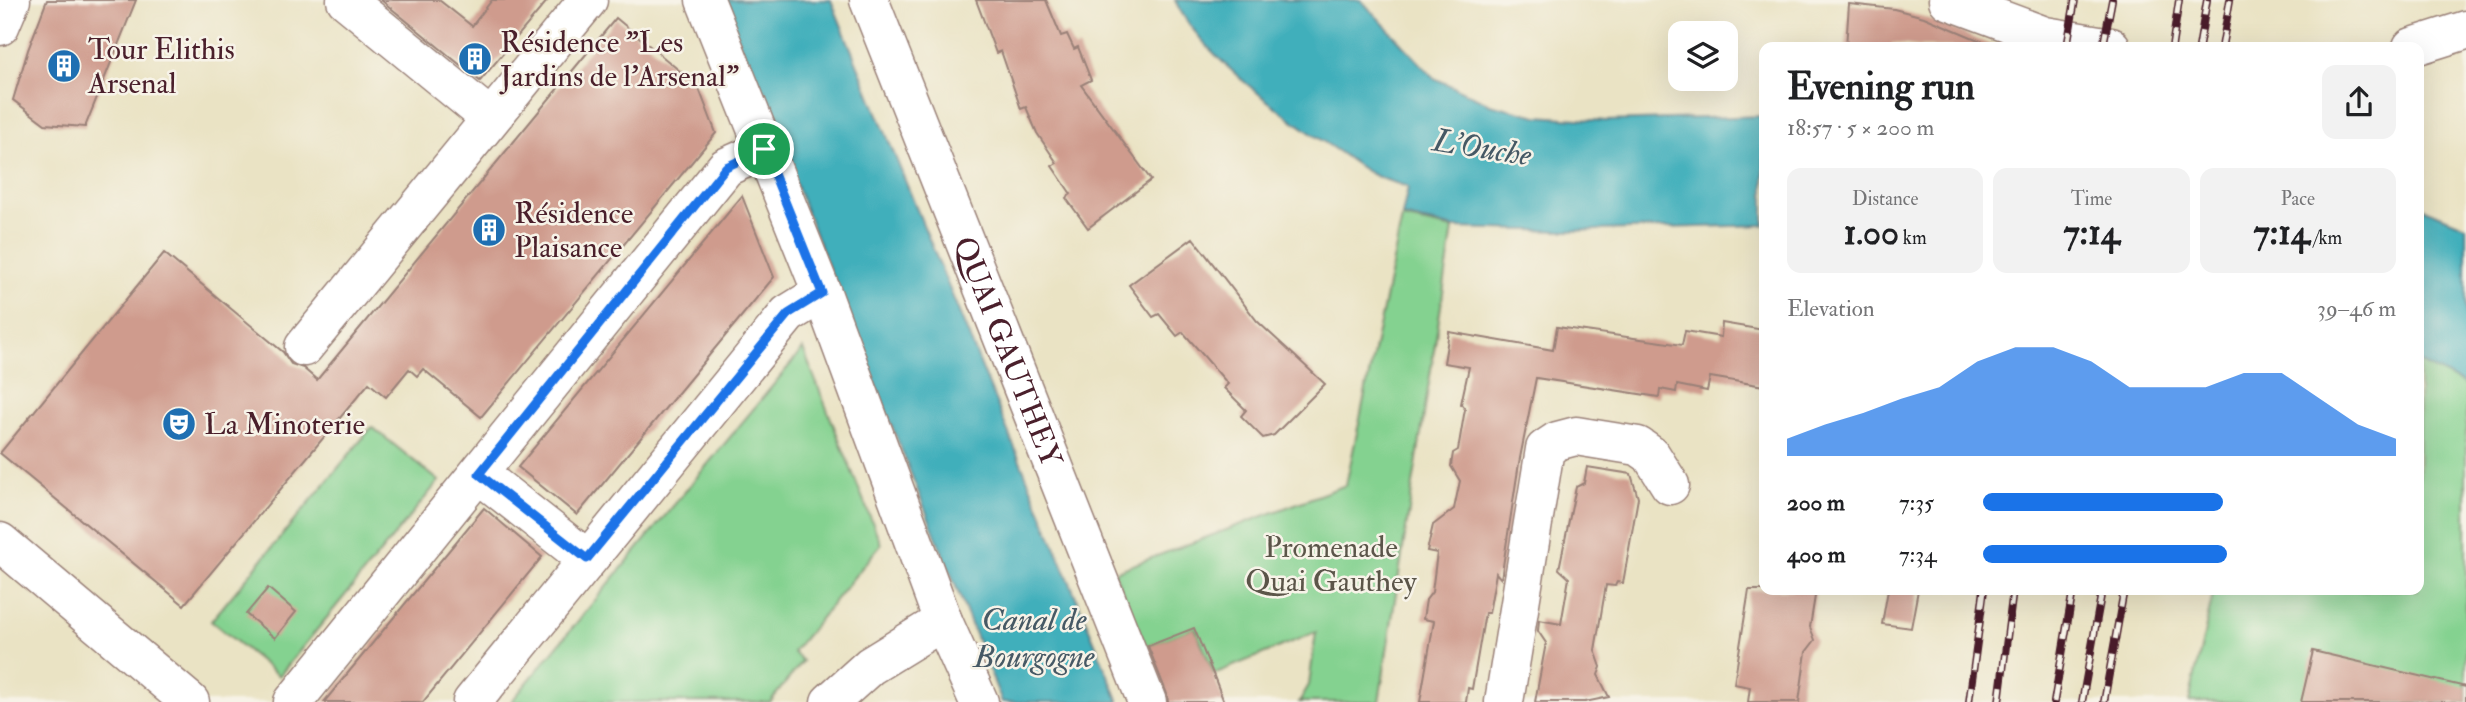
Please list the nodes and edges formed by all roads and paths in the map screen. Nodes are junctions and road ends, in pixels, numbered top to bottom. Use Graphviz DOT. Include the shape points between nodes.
graph roads {
  1 [pos="10,0"];
  2 [pos="346,0"];
  3 [pos="588,0"];
  4 [pos="705,0"];
  5 [pos="869,0"];
  6 [pos="1948,0"];
  7 [pos="0,26"];
  8 [pos="2466,30"];
  9 [pos="2081,42"];
  10 [pos="2424,43"];
  11 [pos="490,118"];
  12 [pos="764,149"];
  13 [pos="822,293"];
  14 [pos="304,347"];
  15 [pos="479,474"];
  16 [pos="1670,485"];
  17 [pos="0,542"];
  18 [pos="587,559"];
  19 [pos="943,621"];
  20 [pos="190,702"];
  21 [pos="293,702"];
  22 [pos="472,702"];
  23 [pos="830,702"];
  24 [pos="979,702"];
  25 [pos="1147,702"];
  26 [pos="1504,702"];
  1 -- 7 [label="street"];
  2 -- 11 [label="street"];
  3 -- 11 [label="street"];
  4 -- 12 [label="street"];
  5 -- 25 [label="street, QUAI GAUTHEY"];
  6 -- 9 [label="street" via="2045,36"];
  8 -- 10 [label="street"];
  11 -- 14 [label="street"];
  12 -- 13 [label="street"];
  12 -- 15 [label="street" via="726,167"];
  13 -- 18 [label="street" via="788,314"];
  13 -- 19 [label="street"];
  15 -- 18 [label="street"];
  15 -- 21 [label="street"];
  16 -- 26 [label="street" via="1651,455 1638,446 1577,436 1545,449"];
  17 -- 20 [label="street"];
  18 -- 22 [label="street"];
  19 -- 23 [label="street" via="870,666"];
  19 -- 24 [label="street"];
}
